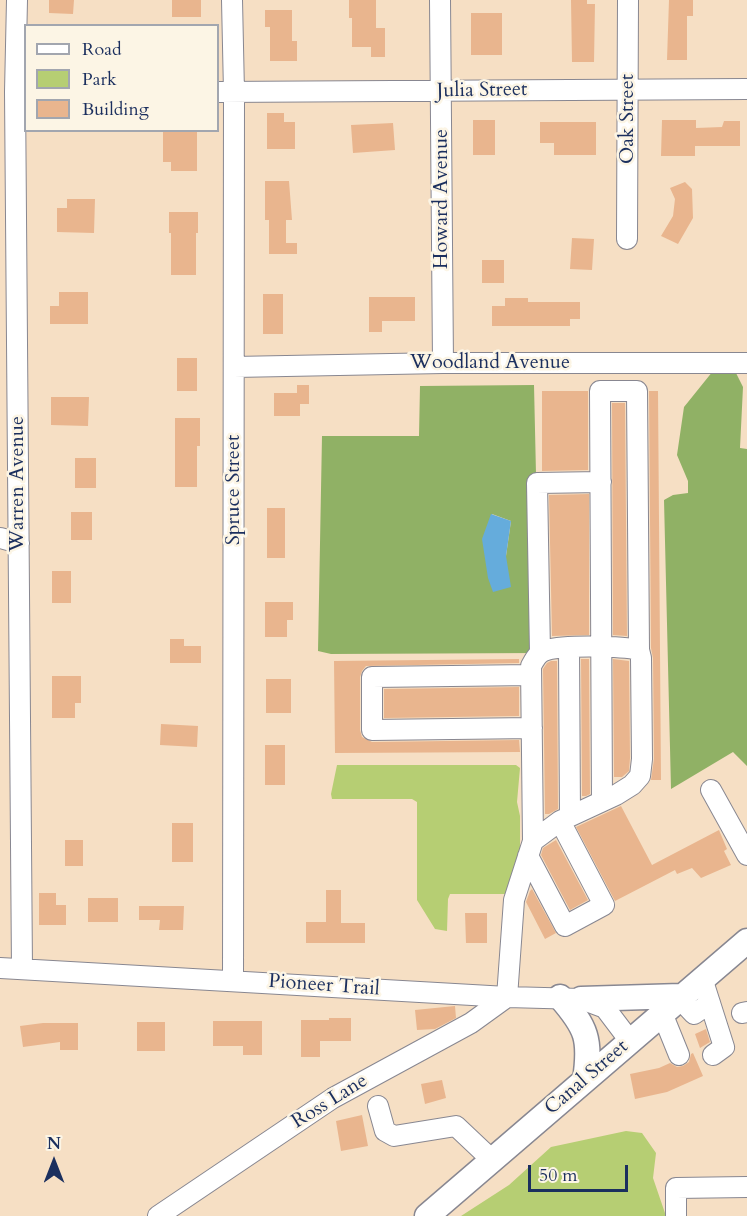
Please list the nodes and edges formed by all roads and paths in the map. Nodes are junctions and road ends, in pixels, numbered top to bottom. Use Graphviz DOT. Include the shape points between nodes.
graph roads {
  1 [pos="17,0"];
  2 [pos="232,0"];
  3 [pos="440,0"];
  4 [pos="628,0"];
  5 [pos="747,89"];
  6 [pos="628,90"];
  7 [pos="14,92"];
  8 [pos="226,92"];
  9 [pos="441,92"];
  10 [pos="627,239"];
  11 [pos="443,363"];
  12 [pos="747,363"];
  13 [pos="234,367"];
  14 [pos="601,482"];
  15 [pos="9,540"];
  16 [pos="602,647"];
  17 [pos="569,648"];
  18 [pos="639,650"];
  19 [pos="540,653"];
  20 [pos="531,675"];
  21 [pos="532,728"];
  22 [pos="711,790"];
  23 [pos="602,801"];
  24 [pos="565,819"];
  25 [pos="531,849"];
  26 [pos="747,855"];
  27 [pos="747,941"];
  28 [pos="0,968"];
  29 [pos="22,969"];
  30 [pos="702,978"];
  31 [pos="233,980"];
  32 [pos="507,997"];
  33 [pos="571,998"];
  34 [pos="674,1002"];
  35 [pos="710,1003"];
  36 [pos="630,1041"];
  37 [pos="679,1055"];
  38 [pos="712,1055"];
  39 [pos="585,1080"];
  40 [pos="378,1106"];
  41 [pos="492,1160"];
  42 [pos="747,1187"];
  43 [pos="158,1216"];
  44 [pos="427,1216"];
  45 [pos="676,1216"];
  1 -- 7 [label="street, Warren Avenue"];
  2 -- 8 [label="street, Spruce Street"];
  3 -- 9 [label="street, Howard Avenue"];
  4 -- 6 [label="street, Oak Street"];
  5 -- 6 [label="street, Julia Street"];
  6 -- 9 [label="street, Julia Street"];
  6 -- 10 [label="street, Oak Street"];
  7 -- 15 [label="street, Warren Avenue"];
  8 -- 9 [label="street, Julia Street"];
  8 -- 13 [label="street, Spruce Street"];
  9 -- 11 [label="street, Howard Avenue"];
  11 -- 12 [label="street, Woodland Avenue"];
  11 -- 13 [label="street, Woodland Avenue"];
  13 -- 31 [label="street, Spruce Street"];
  14 -- 16 [label="street"];
  14 -- 18 [label="street" via="600,391 637,391"];
  14 -- 19 [label="street" via="537,483"];
  15 -- 29 [label="street, Warren Avenue"];
  16 -- 17 [label="street"];
  16 -- 18 [label="street"];
  16 -- 23 [label="street"];
  17 -- 19 [label="street"];
  17 -- 24 [label="street"];
  18 -- 23 [label="street" via="640,776 632,785"];
  19 -- 20 [label="street" via="531,666"];
  20 -- 21 [label="street"];
  20 -- 21 [label="street" via="372,677 372,730"];
  21 -- 25 [label="street"];
  22 -- 26 [label="street"];
  23 -- 24 [label="street"];
  24 -- 25 [label="street"];
  24 -- 25 [label="street" via="604,905 565,926"];
  25 -- 32 [label="street" via="514,900"];
  27 -- 30 [label="main road, Canal Street"];
  28 -- 29 [label="street, Pioneer Trail"];
  29 -- 31 [label="street, Pioneer Trail"];
  30 -- 34 [label="main road, Canal Street"];
  30 -- 35 [label="street"];
  31 -- 32 [label="street, Pioneer Trail"];
  32 -- 33 [label="street, Pioneer Trail"];
  32 -- 43 [label="street, Ross Lane" via="471,1023 333,1098"];
  33 -- 34 [label="main road"];
  33 -- 36 [label="street, Pioneer Trail" via="605,1008"];
  33 -- 39 [label="main road" via="586,1036"];
  34 -- 35 [label="street" via="694,1014"];
  34 -- 36 [label="main road, Canal Street"];
  34 -- 37 [label="street"];
  35 -- 38 [label="street" via="724,1047"];
  36 -- 39 [label="main road, Canal Street"];
  39 -- 41 [label="main road, Canal Street"];
  40 -- 41 [label="street" via="385,1131 394,1136 456,1126"];
  41 -- 44 [label="main road, Canal Street"];
  42 -- 45 [label="street" via="676,1188"];
}
